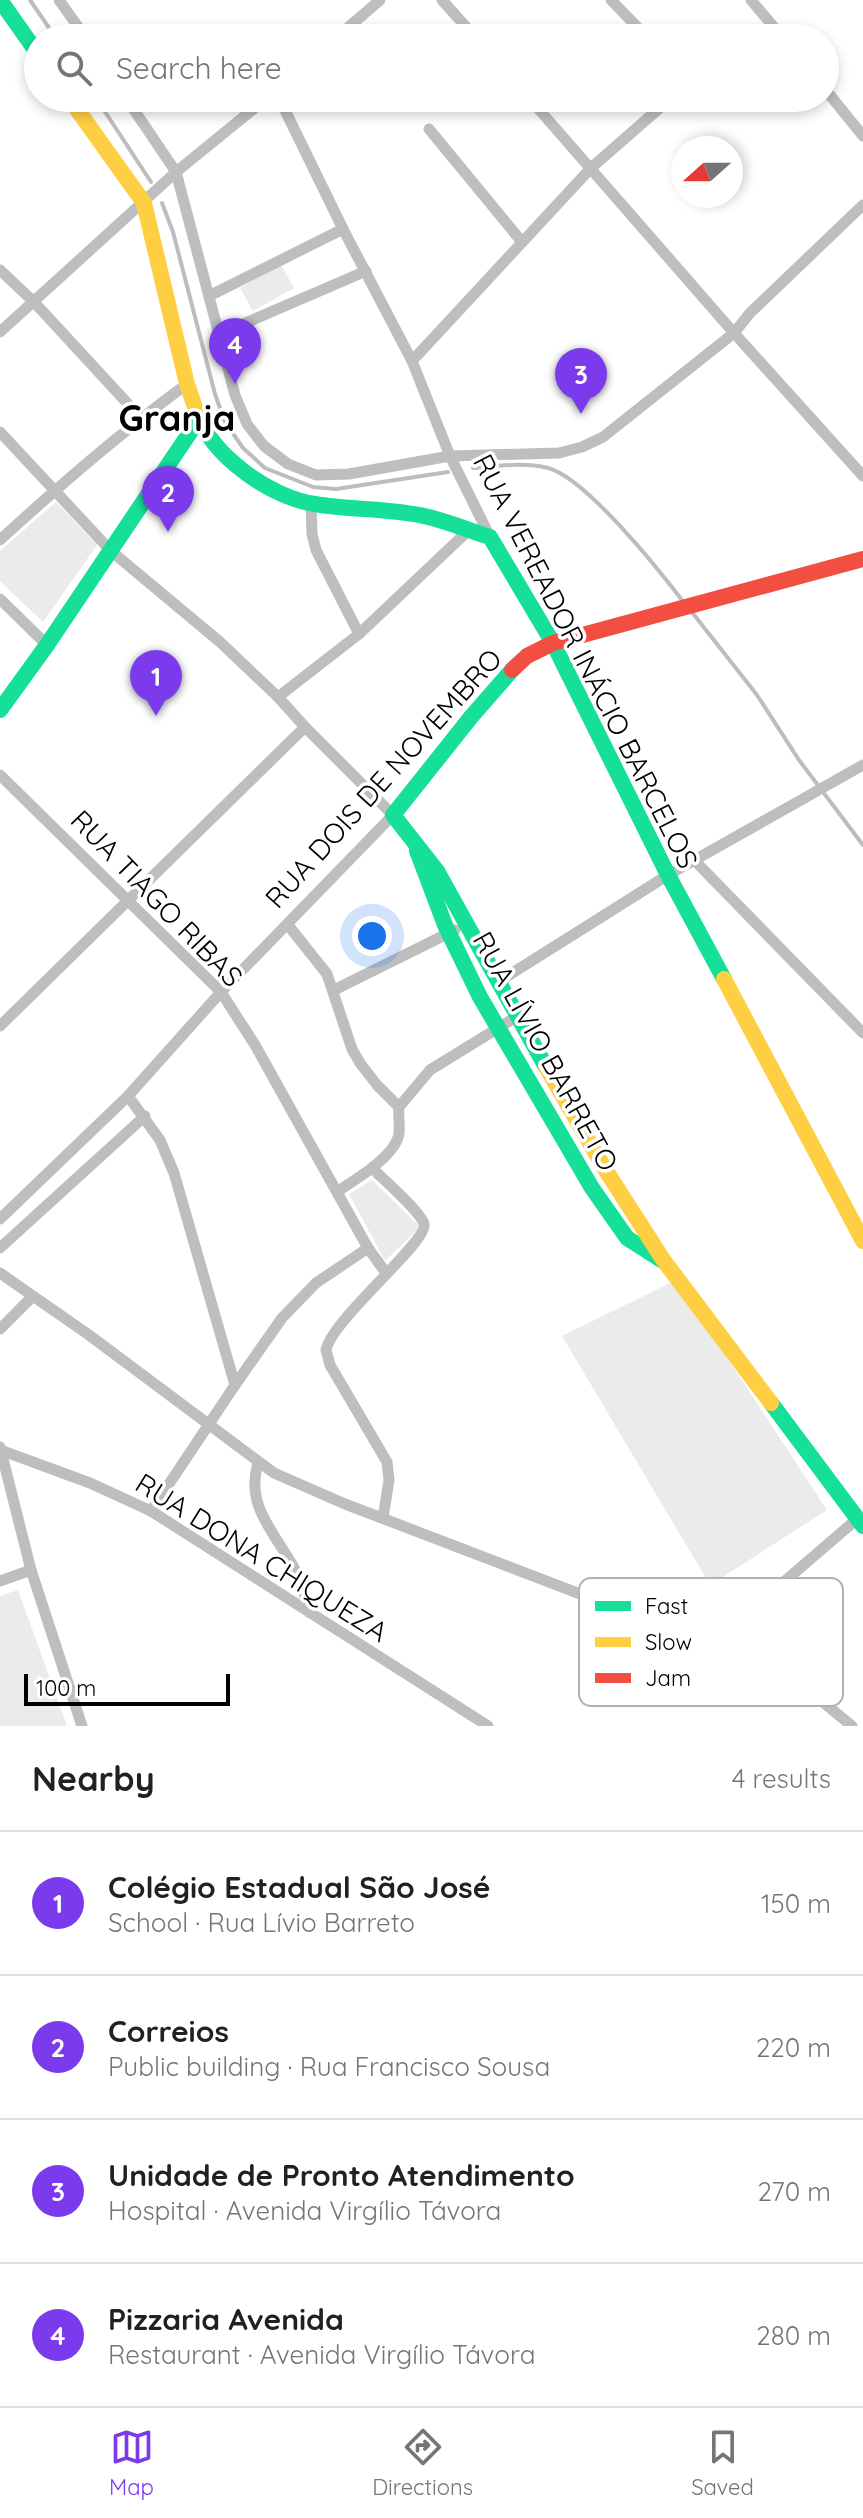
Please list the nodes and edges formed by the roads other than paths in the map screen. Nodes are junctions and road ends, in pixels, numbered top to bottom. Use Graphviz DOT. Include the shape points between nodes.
graph roads {
  1 [pos="0,0"];
  2 [pos="59,0"];
  3 [pos="380,0"];
  4 [pos="442,0"];
  5 [pos="611,0"];
  6 [pos="751,0"];
  7 [pos="76,24"];
  8 [pos="352,24"];
  9 [pos="463,24"];
  10 [pos="634,24"];
  11 [pos="771,24"];
  12 [pos="24,34"];
  13 [pos="839,106"];
  14 [pos="79,112"];
  15 [pos="135,112"];
  16 [pos="250,112"];
  17 [pos="286,112"];
  18 [pos="541,112"];
  19 [pos="655,112"];
  20 [pos="429,129"];
  21 [pos="863,136"];
  22 [pos="591,168"];
  23 [pos="176,172"];
  24 [pos="144,203"];
  25 [pos="863,205"];
  26 [pos="343,229"];
  27 [pos="522,242"];
  28 [pos="0,270"];
  29 [pos="366,271"];
  30 [pos="209,296"];
  31 [pos="34,302"];
  32 [pos="0,332"];
  33 [pos="734,333"];
  34 [pos="220,334"];
  35 [pos="412,361"];
  36 [pos="187,384"];
  37 [pos="141,418"];
  38 [pos="199,419"];
  39 [pos="0,432"];
  40 [pos="450,456"];
  41 [pos="863,476"];
  42 [pos="55,490"];
  43 [pos="311,504"];
  44 [pos="470,529"];
  45 [pos="490,537"];
  46 [pos="0,540"];
  47 [pos="111,551"];
  48 [pos="863,559"];
  49 [pos="0,599"];
  50 [pos="359,634"];
  51 [pos="553,643"];
  52 [pos="47,645"];
  53 [pos="278,697"];
  54 [pos="0,710"];
  55 [pos="305,727"];
  56 [pos="863,765"];
  57 [pos="0,775"];
  58 [pos="393,815"];
  59 [pos="414,842"];
  60 [pos="695,861"];
  61 [pos="668,875"];
  62 [pos="129,901"];
  63 [pos="468,924"];
  64 [pos="288,925"];
  65 [pos="449,932"];
  66 [pos="498,982"];
  67 [pos="334,990"];
  68 [pos="221,992"];
  69 [pos="516,1017"];
  70 [pos="0,1026"];
  71 [pos="497,1028"];
  72 [pos="863,1033"];
  73 [pos="128,1096"];
  74 [pos="399,1107"];
  75 [pos="145,1116"];
  76 [pos="373,1169"];
  77 [pos="338,1191"];
  78 [pos="0,1219"];
  79 [pos="863,1241"];
  80 [pos="0,1248"];
  81 [pos="368,1248"];
  82 [pos="664,1261"];
  83 [pos="0,1273"];
  84 [pos="386,1273"];
  85 [pos="32,1297"];
  86 [pos="0,1329"];
  87 [pos="235,1385"];
  88 [pos="208,1427"];
  89 [pos="0,1449"];
  90 [pos="258,1463"];
  91 [pos="151,1511"];
  92 [pos="383,1518"];
  93 [pos="861,1519"];
  94 [pos="31,1570"];
  95 [pos="790,1578"];
  96 [pos="0,1581"];
  97 [pos="579,1593"];
  98 [pos="310,1613"];
  99 [pos="828,1706"];
  100 [pos="82,1726"];
  101 [pos="488,1726"];
  102 [pos="852,1726"];
  1 -- 12 [label="street"];
  2 -- 7 [label="street"];
  3 -- 8 [label="street"];
  4 -- 9 [label="street"];
  5 -- 10 [label="street"];
  6 -- 11 [label="street"];
  13 -- 21 [label="street"];
  14 -- 24 [label="street"];
  15 -- 23 [label="street"];
  16 -- 23 [label="street"];
  17 -- 26 [label="street, RUA VEREADOR INÁCIO BARCELOS"];
  18 -- 22 [label="street"];
  19 -- 22 [label="street"];
  20 -- 27 [label="street"];
  22 -- 27 [label="street"];
  22 -- 33 [label="street"];
  23 -- 24 [label="street"];
  23 -- 30 [label="street"];
  24 -- 31 [label="street"];
  24 -- 36 [label="street"];
  25 -- 33 [label="street"];
  26 -- 29 [label="street, RUA VEREADOR INÁCIO BARCELOS"];
  26 -- 30 [label="street"];
  27 -- 35 [label="street"];
  28 -- 31 [label="street"];
  29 -- 34 [label="street"];
  29 -- 35 [label="street, RUA VEREADOR INÁCIO BARCELOS"];
  30 -- 34 [label="street"];
  31 -- 32 [label="street"];
  31 -- 37 [label="street"];
  33 -- 40 [label="street" via="603,437 582,447 559,453"];
  33 -- 41 [label="street"];
  34 -- 40 [label="street" via="247,424 288,464 316,475 349,474"];
  35 -- 40 [label="street, RUA VEREADOR INÁCIO BARCELOS"];
  36 -- 37 [label="street"];
  36 -- 38 [label="street"];
  37 -- 42 [label="street"];
  38 -- 43 [label="street" via="219,450 252,478"];
  38 -- 47 [label="street"];
  39 -- 42 [label="street, RUA LÍVIO BARRETO"];
  40 -- 45 [label="street, RUA VEREADOR INÁCIO BARCELOS"];
  42 -- 46 [label="street"];
  42 -- 47 [label="street, RUA LÍVIO BARRETO"];
  43 -- 44 [label="street" via="420,515"];
  43 -- 50 [label="street" via="316,550"];
  44 -- 45 [label="street"];
  44 -- 50 [label="street"];
  45 -- 51 [label="street, RUA VEREADOR INÁCIO BARCELOS"];
  47 -- 52 [label="street"];
  47 -- 53 [label="street, RUA LÍVIO BARRETO"];
  48 -- 51 [label="street, RUA DOIS DE NOVEMBRO"];
  49 -- 52 [label="street"];
  50 -- 53 [label="street"];
  51 -- 58 [label="street, RUA DOIS DE NOVEMBRO" via="513,669"];
  51 -- 61 [label="street, RUA VEREADOR INÁCIO BARCELOS"];
  52 -- 54 [label="street"];
  53 -- 55 [label="street, RUA LÍVIO BARRETO"];
  55 -- 58 [label="street, RUA LÍVIO BARRETO"];
  55 -- 62 [label="street"];
  56 -- 60 [label="street"];
  57 -- 62 [label="street, RUA TIAGO RIBAS"];
  58 -- 59 [label="street, RUA LÍVIO BARRETO"];
  58 -- 64 [label="street, RUA DOIS DE NOVEMBRO"];
  59 -- 63 [label="street, RUA LÍVIO BARRETO"];
  59 -- 65 [label="street, RUA LÍVIO BARRETO"];
  60 -- 61 [label="street"];
  60 -- 72 [label="street"];
  61 -- 66 [label="street"];
  61 -- 79 [label="street, RUA VEREADOR INÁCIO BARCELOS"];
  62 -- 68 [label="street, RUA TIAGO RIBAS"];
  62 -- 70 [label="street"];
  63 -- 65 [label="street"];
  63 -- 66 [label="street, RUA LÍVIO BARRETO"];
  64 -- 67 [label="street"];
  64 -- 68 [label="street, RUA DOIS DE NOVEMBRO"];
  65 -- 67 [label="street"];
  65 -- 71 [label="street, RUA LÍVIO BARRETO"];
  66 -- 69 [label="street, RUA LÍVIO BARRETO"];
  67 -- 74 [label="street" via="352,1049 369,1077"];
  68 -- 73 [label="street, RUA DOIS DE NOVEMBRO"];
  68 -- 77 [label="street, RUA TIAGO RIBAS"];
  69 -- 71 [label="street"];
  69 -- 82 [label="street, RUA LÍVIO BARRETO"];
  71 -- 74 [label="street" via="430,1070"];
  71 -- 82 [label="street, RUA LÍVIO BARRETO" via="621,1231"];
  73 -- 75 [label="street"];
  73 -- 78 [label="street, RUA DOIS DE NOVEMBRO"];
  74 -- 76 [label="street" via="398,1138"];
  75 -- 80 [label="street"];
  75 -- 87 [label="street" via="174,1173"];
  76 -- 77 [label="street"];
  76 -- 84 [label="street" via="425,1226 419,1240"];
  77 -- 81 [label="street, RUA TIAGO RIBAS"];
  81 -- 84 [label="street, RUA TIAGO RIBAS"];
  81 -- 87 [label="street" via="299,1299"];
  82 -- 93 [label="street, RUA LÍVIO BARRETO"];
  83 -- 85 [label="street"];
  84 -- 92 [label="street" via="334,1332 326,1350 387,1462"];
  85 -- 86 [label="street"];
  85 -- 88 [label="street"];
  87 -- 88 [label="street"];
  88 -- 90 [label="street"];
  88 -- 91 [label="street"];
  89 -- 91 [label="street, RUA DONA CHIQUEZA"];
  89 -- 94 [label="street"];
  90 -- 92 [label="street"];
  90 -- 98 [label="street" via="255,1498 293,1567"];
  91 -- 98 [label="street, RUA DONA CHIQUEZA"];
  92 -- 97 [label="street"];
  93 -- 95 [label="street"];
  94 -- 96 [label="street"];
  94 -- 100 [label="street"];
  98 -- 101 [label="street, RUA DONA CHIQUEZA"];
  99 -- 102 [label="street"];
}
